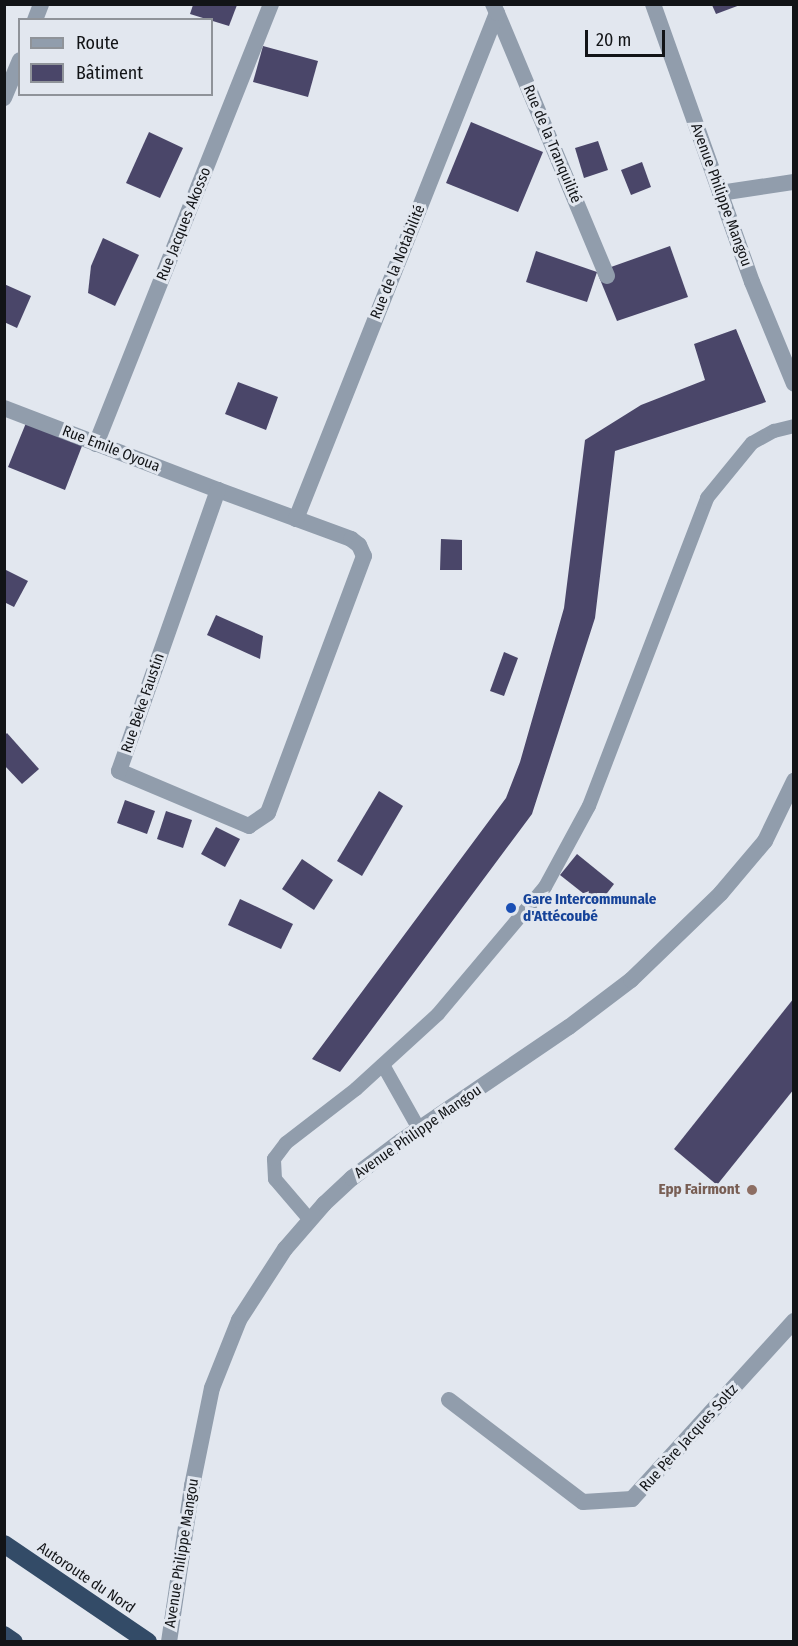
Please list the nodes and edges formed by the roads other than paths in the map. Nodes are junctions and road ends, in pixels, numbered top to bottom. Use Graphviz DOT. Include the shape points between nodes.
graph roads {
  1 [pos="271,4"];
  2 [pos="653,4"];
  3 [pos="495,9"];
  4 [pos="18,65"];
  5 [pos="4,98"];
  6 [pos="794,182"];
  7 [pos="720,193"];
  8 [pos="607,276"];
  9 [pos="794,384"];
  10 [pos="4,408"];
  11 [pos="794,426"];
  12 [pos="96,444"];
  13 [pos="218,490"];
  14 [pos="296,519"];
  15 [pos="794,781"];
  16 [pos="382,1065"];
  17 [pos="419,1129"];
  18 [pos="310,1220"];
  19 [pos="793,1326"];
  20 [pos="449,1400"];
  21 [pos="4,1544"];
  22 [pos="4,1635"];
  23 [pos="14,1641"];
  24 [pos="148,1641"];
  25 [pos="169,1641"];
  1 -- 12 [label="street, Rue Jacques Akosso"];
  2 -- 7 [label="street, Avenue Philippe Mangou"];
  3 -- 8 [label="street, Rue de la Tranquilité"];
  3 -- 14 [label="street, Rue de la Notabilité"];
  4 -- 5 [label="street"];
  6 -- 7 [label="street"];
  7 -- 9 [label="street, Avenue Philippe Mangou"];
  10 -- 12 [label="street, Rue Emile Oyoua"];
  11 -- 16 [label="lane" via="752,442 707,498 589,806 545,887 438,1014"];
  12 -- 13 [label="street, Rue Emile Oyoua"];
  13 -- 14 [label="street, Rue Beke Faustin"];
  13 -- 14 [label="street, Rue Beke Faustin" via="119,771 249,826 268,813 364,556 351,539"];
  15 -- 17 [label="street, Avenue Philippe Mangou" via="765,841 721,893 631,980"];
  16 -- 17 [label="lane"];
  16 -- 18 [label="lane" via="286,1143 274,1159 275,1179"];
  17 -- 18 [label="street, Avenue Philippe Mangou" via="352,1178"];
  18 -- 25 [label="street, Avenue Philippe Mangou" via="285,1249 239,1320 212,1388 192,1486"];
  19 -- 20 [label="street, Rue Père Jacques Soltz" via="632,1499 583,1502"];
  21 -- 24 [label="highway, Autoroute du Nord"];
  22 -- 23 [label="highway"];
}
